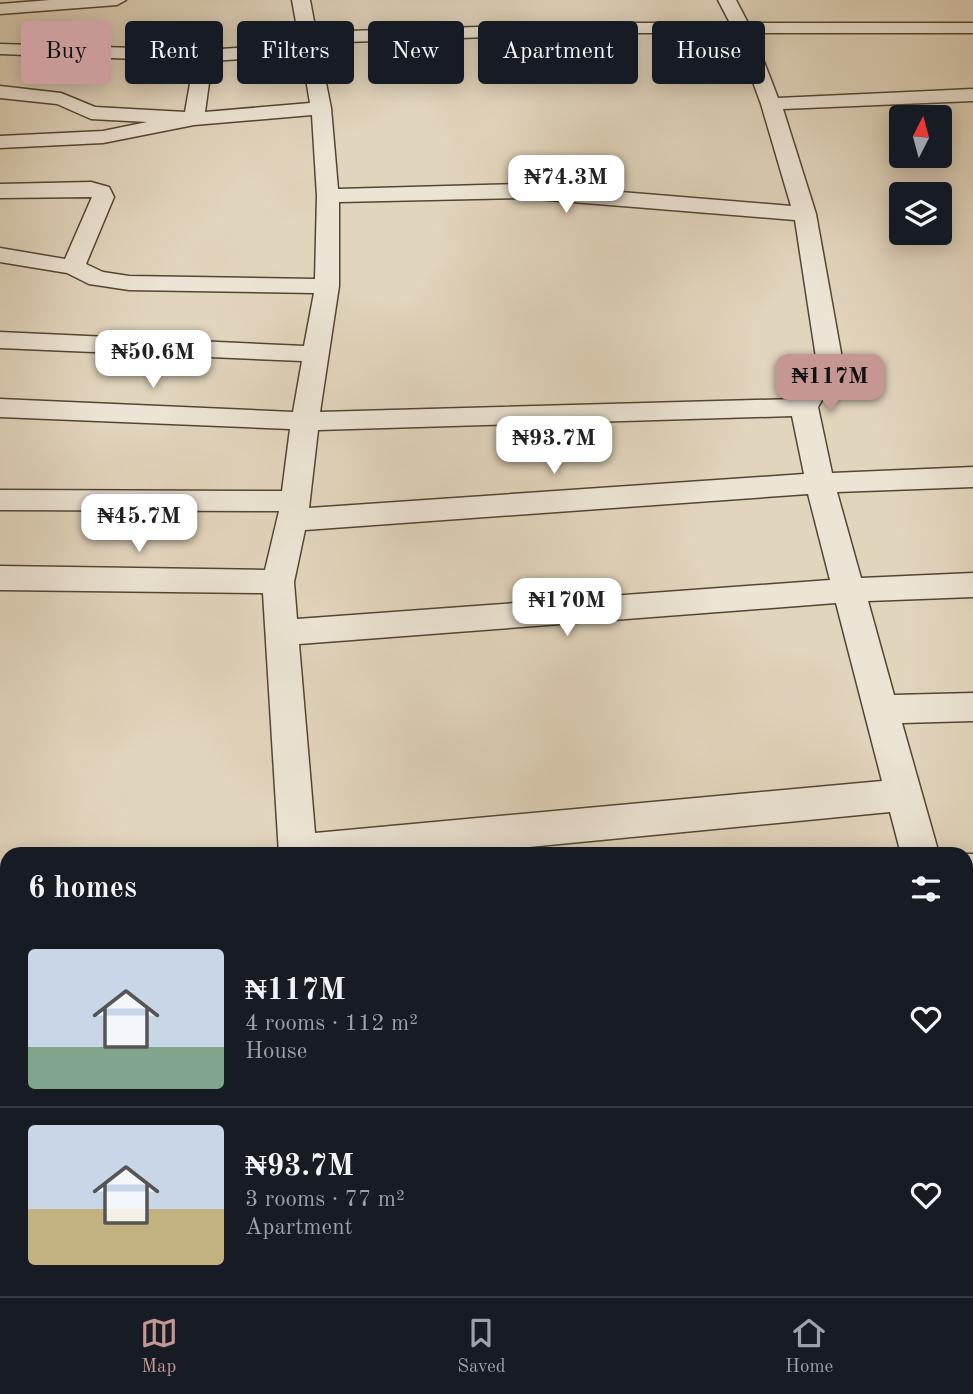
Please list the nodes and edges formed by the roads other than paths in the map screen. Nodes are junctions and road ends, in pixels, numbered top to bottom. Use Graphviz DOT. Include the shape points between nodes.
graph roads {
  1 [pos="117,0"];
  2 [pos="301,0"];
  3 [pos="727,0"];
  4 [pos="0,9"];
  5 [pos="305,21"];
  6 [pos="738,21"];
  7 [pos="765,26"];
  8 [pos="652,28"];
  9 [pos="973,28"];
  10 [pos="354,40"];
  11 [pos="0,49"];
  12 [pos="119,54"];
  13 [pos="125,54"];
  14 [pos="200,84"];
  15 [pos="317,84"];
  16 [pos="763,84"];
  17 [pos="973,95"];
  18 [pos="771,104"];
  19 [pos="7,108"];
  20 [pos="321,108"];
  21 [pos="91,113"];
  22 [pos="194,119"];
  23 [pos="103,137"];
  24 [pos="0,142"];
  25 [pos="0,191"];
  26 [pos="328,195"];
  27 [pos="805,214"];
  28 [pos="0,256"];
  29 [pos="73,267"];
  30 [pos="327,286"];
  31 [pos="0,340"];
  32 [pos="317,354"];
  33 [pos="804,407"];
  34 [pos="0,408"];
  35 [pos="305,421"];
  36 [pos="973,477"];
  37 [pos="820,483"];
  38 [pos="0,500"];
  39 [pos="294,510"];
  40 [pos="0,578"];
  41 [pos="278,582"];
  42 [pos="973,585"];
  43 [pos="848,590"];
  44 [pos="282,633"];
  45 [pos="973,707"];
  46 [pos="880,710"];
  47 [pos="904,795"];
  48 [pos="298,847"];
  49 [pos="361,847"];
  50 [pos="918,847"];
  1 -- 4 [label="street"];
  2 -- 5 [label="street"];
  3 -- 6 [label="street"];
  7 -- 9 [label="street"];
  8 -- 10 [label="street" via="450,32"];
  11 -- 12 [label="street"];
  12 -- 13 [label="street"];
  12 -- 19 [label="street"];
  14 -- 22 [label="street"];
  15 -- 20 [label="street"];
  16 -- 18 [label="street"];
  17 -- 18 [label="street"];
  18 -- 27 [label="street"];
  19 -- 21 [label="street" via="61,99"];
  20 -- 22 [label="street"];
  20 -- 26 [label="street"];
  21 -- 22 [label="street"];
  21 -- 23 [label="street"];
  22 -- 23 [label="street"];
  23 -- 24 [label="street"];
  25 -- 29 [label="street" via="101,192 103,197"];
  26 -- 27 [label="street" via="523,191"];
  26 -- 30 [label="street"];
  27 -- 33 [label="street" via="830,364"];
  28 -- 29 [label="street"];
  29 -- 30 [label="street" via="97,279 129,283"];
  30 -- 32 [label="street"];
  31 -- 32 [label="street"];
  32 -- 35 [label="street"];
  33 -- 35 [label="street"];
  33 -- 37 [label="street"];
  34 -- 35 [label="street"];
  35 -- 39 [label="street"];
  36 -- 37 [label="street"];
  37 -- 39 [label="street"];
  37 -- 43 [label="street"];
  38 -- 39 [label="street"];
  39 -- 41 [label="street"];
  40 -- 41 [label="street"];
  41 -- 44 [label="street"];
  42 -- 43 [label="street"];
  43 -- 44 [label="street"];
  43 -- 46 [label="street"];
  44 -- 48 [label="street"];
  45 -- 46 [label="street"];
  46 -- 47 [label="street"];
  47 -- 49 [label="street"];
  47 -- 50 [label="street"];
}
